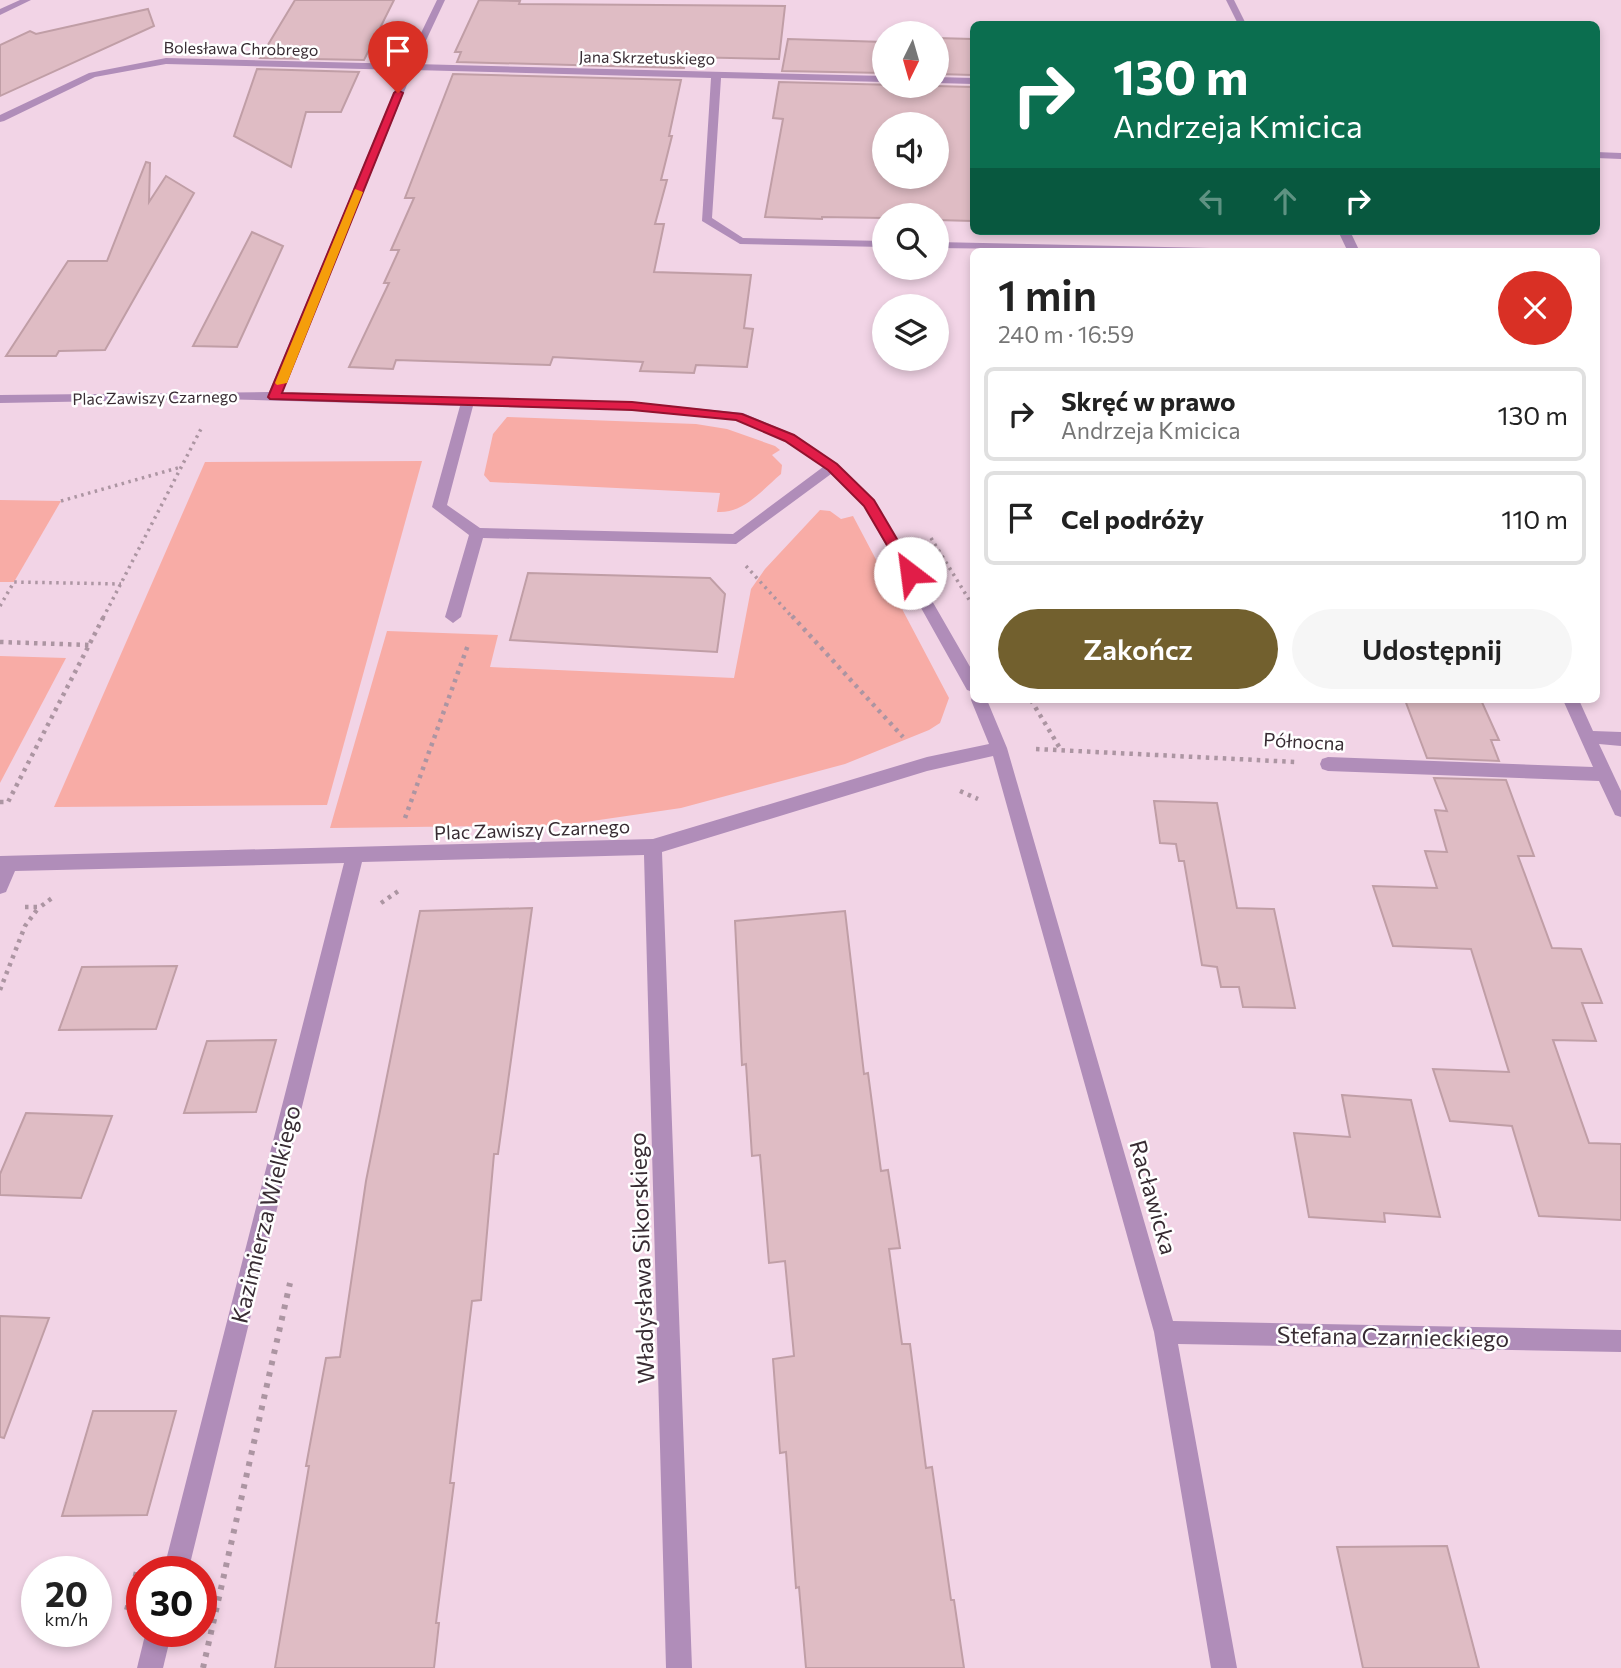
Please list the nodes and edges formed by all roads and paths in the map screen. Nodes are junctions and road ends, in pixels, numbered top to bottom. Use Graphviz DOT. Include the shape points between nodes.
graph roads {
  1 [pos="27,0"];
  2 [pos="441,0"];
  3 [pos="1230,0"];
  4 [pos="0,12"];
  5 [pos="1240,21"];
  6 [pos="409,67"];
  7 [pos="716,75"];
  8 [pos="872,79"];
  9 [pos="949,80"];
  10 [pos="970,81"];
  11 [pos="0,119"];
  12 [pos="1600,155"];
  13 [pos="1621,156"];
  14 [pos="872,244"];
  15 [pos="949,245"];
  16 [pos="1073,248"];
  17 [pos="218,395"];
  18 [pos="274,397"];
  19 [pos="0,400"];
  20 [pos="468,401"];
  21 [pos="183,466"];
  22 [pos="832,467"];
  23 [pos="61,500"];
  24 [pos="477,533"];
  25 [pos="736,539"];
  26 [pos="121,584"];
  27 [pos="0,606"];
  28 [pos="453,617"];
  29 [pos="0,642"];
  30 [pos="89,645"];
  31 [pos="970,681"];
  32 [pos="980,703"];
  33 [pos="1033,703"];
  34 [pos="1572,703"];
  35 [pos="1589,737"];
  36 [pos="1621,739"];
  37 [pos="999,748"];
  38 [pos="1062,750"];
  39 [pos="927,764"];
  40 [pos="1328,764"];
  41 [pos="1606,774"];
  42 [pos="0,802"];
  43 [pos="1621,810"];
  44 [pos="653,847"];
  45 [pos="393,854"];
  46 [pos="354,856"];
  47 [pos="5,864"];
  48 [pos="0,886"];
  49 [pos="40,907"];
  50 [pos="0,990"];
  51 [pos="293,1274"];
  52 [pos="1165,1332"];
  53 [pos="1621,1341"];
  54 [pos="178,1556"];
  55 [pos="155,1647"];
  56 [pos="150,1668"];
  57 [pos="203,1668"];
  58 [pos="679,1668"];
  59 [pos="1224,1668"];
  1 -- 4 [label="street"];
  2 -- 6 [label="street"];
  3 -- 5 [label="street"];
  6 -- 7 [label="street, Jana Skrzetuskiego"];
  6 -- 11 [label="street, Bolesława Chrobrego" via="166,61 93,75"];
  6 -- 18 [label="street"];
  7 -- 8 [label="street, Jana Skrzetuskiego"];
  7 -- 14 [label="street" via="706,219 740,241"];
  9 -- 10 [label="street"];
  12 -- 13 [label="street"];
  15 -- 16 [label="street"];
  17 -- 18 [label="street, Plac Zawiszy Czarnego"];
  17 -- 19 [label="street, Plac Zawiszy Czarnego"];
  17 -- 21 [label="path"];
  18 -- 20 [label="street, Plac Zawiszy Czarnego"];
  20 -- 22 [label="street, Plac Zawiszy Czarnego" via="632,406 738,416 790,438"];
  20 -- 24 [label="street" via="439,507"];
  21 -- 23 [label="path"];
  21 -- 26 [label="path"];
  22 -- 25 [label="street"];
  22 -- 31 [label="street, Plac Zawiszy Czarnego" via="869,503"];
  24 -- 25 [label="street"];
  24 -- 28 [label="street"];
  25 -- 39 [label="path" via="745,565"];
  26 -- 27 [label="path" via="14,582"];
  26 -- 30 [label="path"];
  28 -- 45 [label="path" via="473,632"];
  29 -- 30 [label="path"];
  30 -- 42 [label="path" via="8,803"];
  32 -- 37 [label="street"];
  33 -- 38 [label="path"];
  34 -- 35 [label="street"];
  35 -- 36 [label="street"];
  35 -- 41 [label="street"];
  37 -- 38 [label="path, Północna"];
  37 -- 39 [label="street, Plac Zawiszy Czarnego"];
  37 -- 52 [label="street, Racławicka"];
  38 -- 40 [label="path, Północna"];
  39 -- 44 [label="street, Plac Zawiszy Czarnego"];
  40 -- 41 [label="street, Północna"];
  41 -- 43 [label="street"];
  44 -- 45 [label="street, Plac Zawiszy Czarnego"];
  44 -- 58 [label="street, Władysława Sikorskiego"];
  45 -- 46 [label="street, Plac Zawiszy Czarnego"];
  46 -- 47 [label="street, Plac Zawiszy Czarnego"];
  46 -- 54 [label="street, Kazimierza Wielkiego"];
  47 -- 48 [label="street"];
  49 -- 50 [label="path" via="25,926"];
  51 -- 57 [label="path"];
  52 -- 53 [label="street, Stefana Czarnieckiego"];
  52 -- 59 [label="street, Racławicka"];
  55 -- 56 [label="street"];
}
